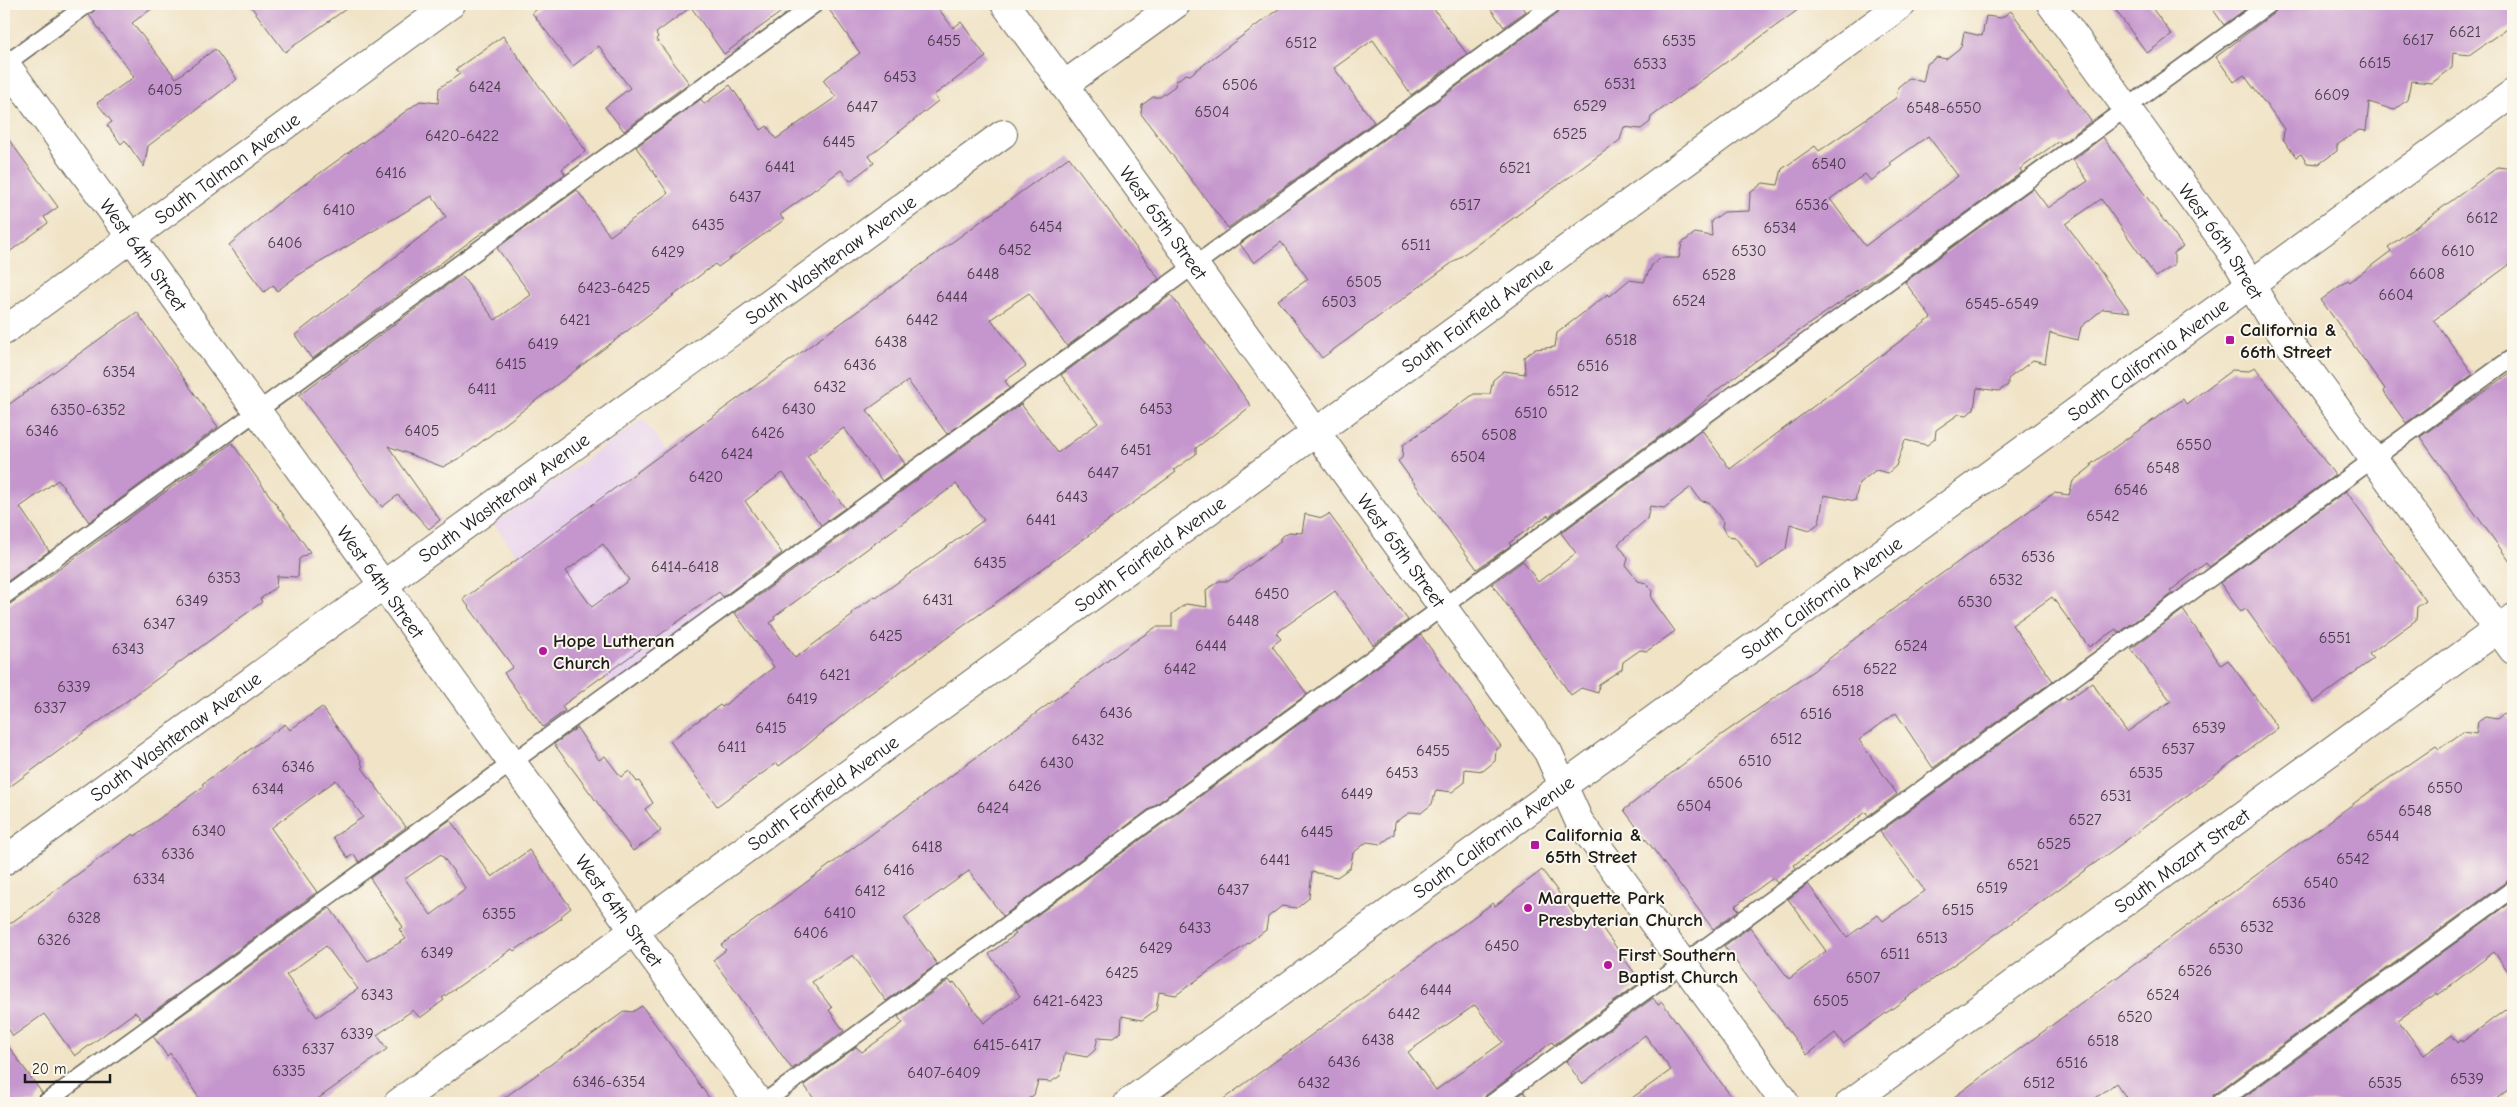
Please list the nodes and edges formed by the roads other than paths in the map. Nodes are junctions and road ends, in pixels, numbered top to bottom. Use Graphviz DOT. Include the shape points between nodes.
graph roads {
  1 [pos="88,4"];
  2 [pos="450,4"];
  3 [pos="815,4"];
  4 [pos="1005,4"];
  5 [pos="1176,4"];
  6 [pos="1553,4"];
  7 [pos="1902,4"];
  8 [pos="2051,4"];
  9 [pos="2269,4"];
  10 [pos="4,64"];
  11 [pos="1064,85"];
  12 [pos="2513,93"];
  13 [pos="2127,108"];
  14 [pos="1003,134"];
  15 [pos="131,238"];
  16 [pos="1194,266"];
  17 [pos="2251,285"];
  18 [pos="4,331"];
  19 [pos="2513,357"];
  20 [pos="257,411"];
  21 [pos="1315,432"];
  22 [pos="2374,458"];
  23 [pos="382,584"];
  24 [pos="4,596"];
  25 [pos="1442,608"];
  26 [pos="2508,632"];
  27 [pos="512,763"];
  28 [pos="1564,786"];
  29 [pos="4,861"];
  30 [pos="2513,889"];
  31 [pos="634,931"];
  32 [pos="1683,964"];
  33 [pos="45,1103"];
  34 [pos="398,1103"];
  35 [pos="759,1103"];
  36 [pos="763,1103"];
  37 [pos="1128,1103"];
  38 [pos="1492,1103"];
  39 [pos="1785,1103"];
  40 [pos="1850,1103"];
  41 [pos="2219,1103"];
  1 -- 10 [label="lane"];
  2 -- 15 [label="street, South Talman Avenue"];
  3 -- 20 [label="lane"];
  4 -- 11 [label="street, West 65th Street"];
  5 -- 11 [label="street"];
  6 -- 16 [label="lane"];
  7 -- 21 [label="street, South Fairfield Avenue"];
  8 -- 13 [label="street, West 66th Street"];
  9 -- 13 [label="lane"];
  10 -- 15 [label="street, West 64th Street"];
  11 -- 16 [label="street, West 65th Street"];
  12 -- 17 [label="street, South California Avenue"];
  13 -- 17 [label="street, West 66th Street" via="2232,252"];
  13 -- 25 [label="lane"];
  14 -- 23 [label="street, South Washtenaw Avenue"];
  15 -- 18 [label="street, South Talman Avenue"];
  15 -- 20 [label="street, West 64th Street"];
  16 -- 21 [label="street, West 65th Street"];
  16 -- 27 [label="lane"];
  17 -- 22 [label="street, West 66th Street" via="2270,317"];
  17 -- 28 [label="street, South California Avenue"];
  19 -- 22 [label="lane"];
  20 -- 23 [label="street, West 64th Street"];
  20 -- 24 [label="lane"];
  21 -- 25 [label="street, West 65th Street"];
  21 -- 31 [label="street, South Fairfield Avenue"];
  22 -- 26 [label="street, West 66th Street"];
  22 -- 32 [label="lane"];
  23 -- 27 [label="street, West 64th Street"];
  23 -- 29 [label="street, South Washtenaw Avenue"];
  25 -- 28 [label="street, West 65th Street" via="1548,752"];
  25 -- 36 [label="lane"];
  26 -- 40 [label="street, South Mozart Street"];
  27 -- 31 [label="street, West 64th Street"];
  27 -- 33 [label="lane"];
  28 -- 32 [label="street, West 65th Street" via="1579,821"];
  28 -- 37 [label="street, South California Avenue"];
  30 -- 41 [label="lane"];
  31 -- 34 [label="street, South Fairfield Avenue"];
  31 -- 35 [label="street, West 64th Street"];
  32 -- 38 [label="lane"];
  32 -- 39 [label="street, West 65th Street"];
}
